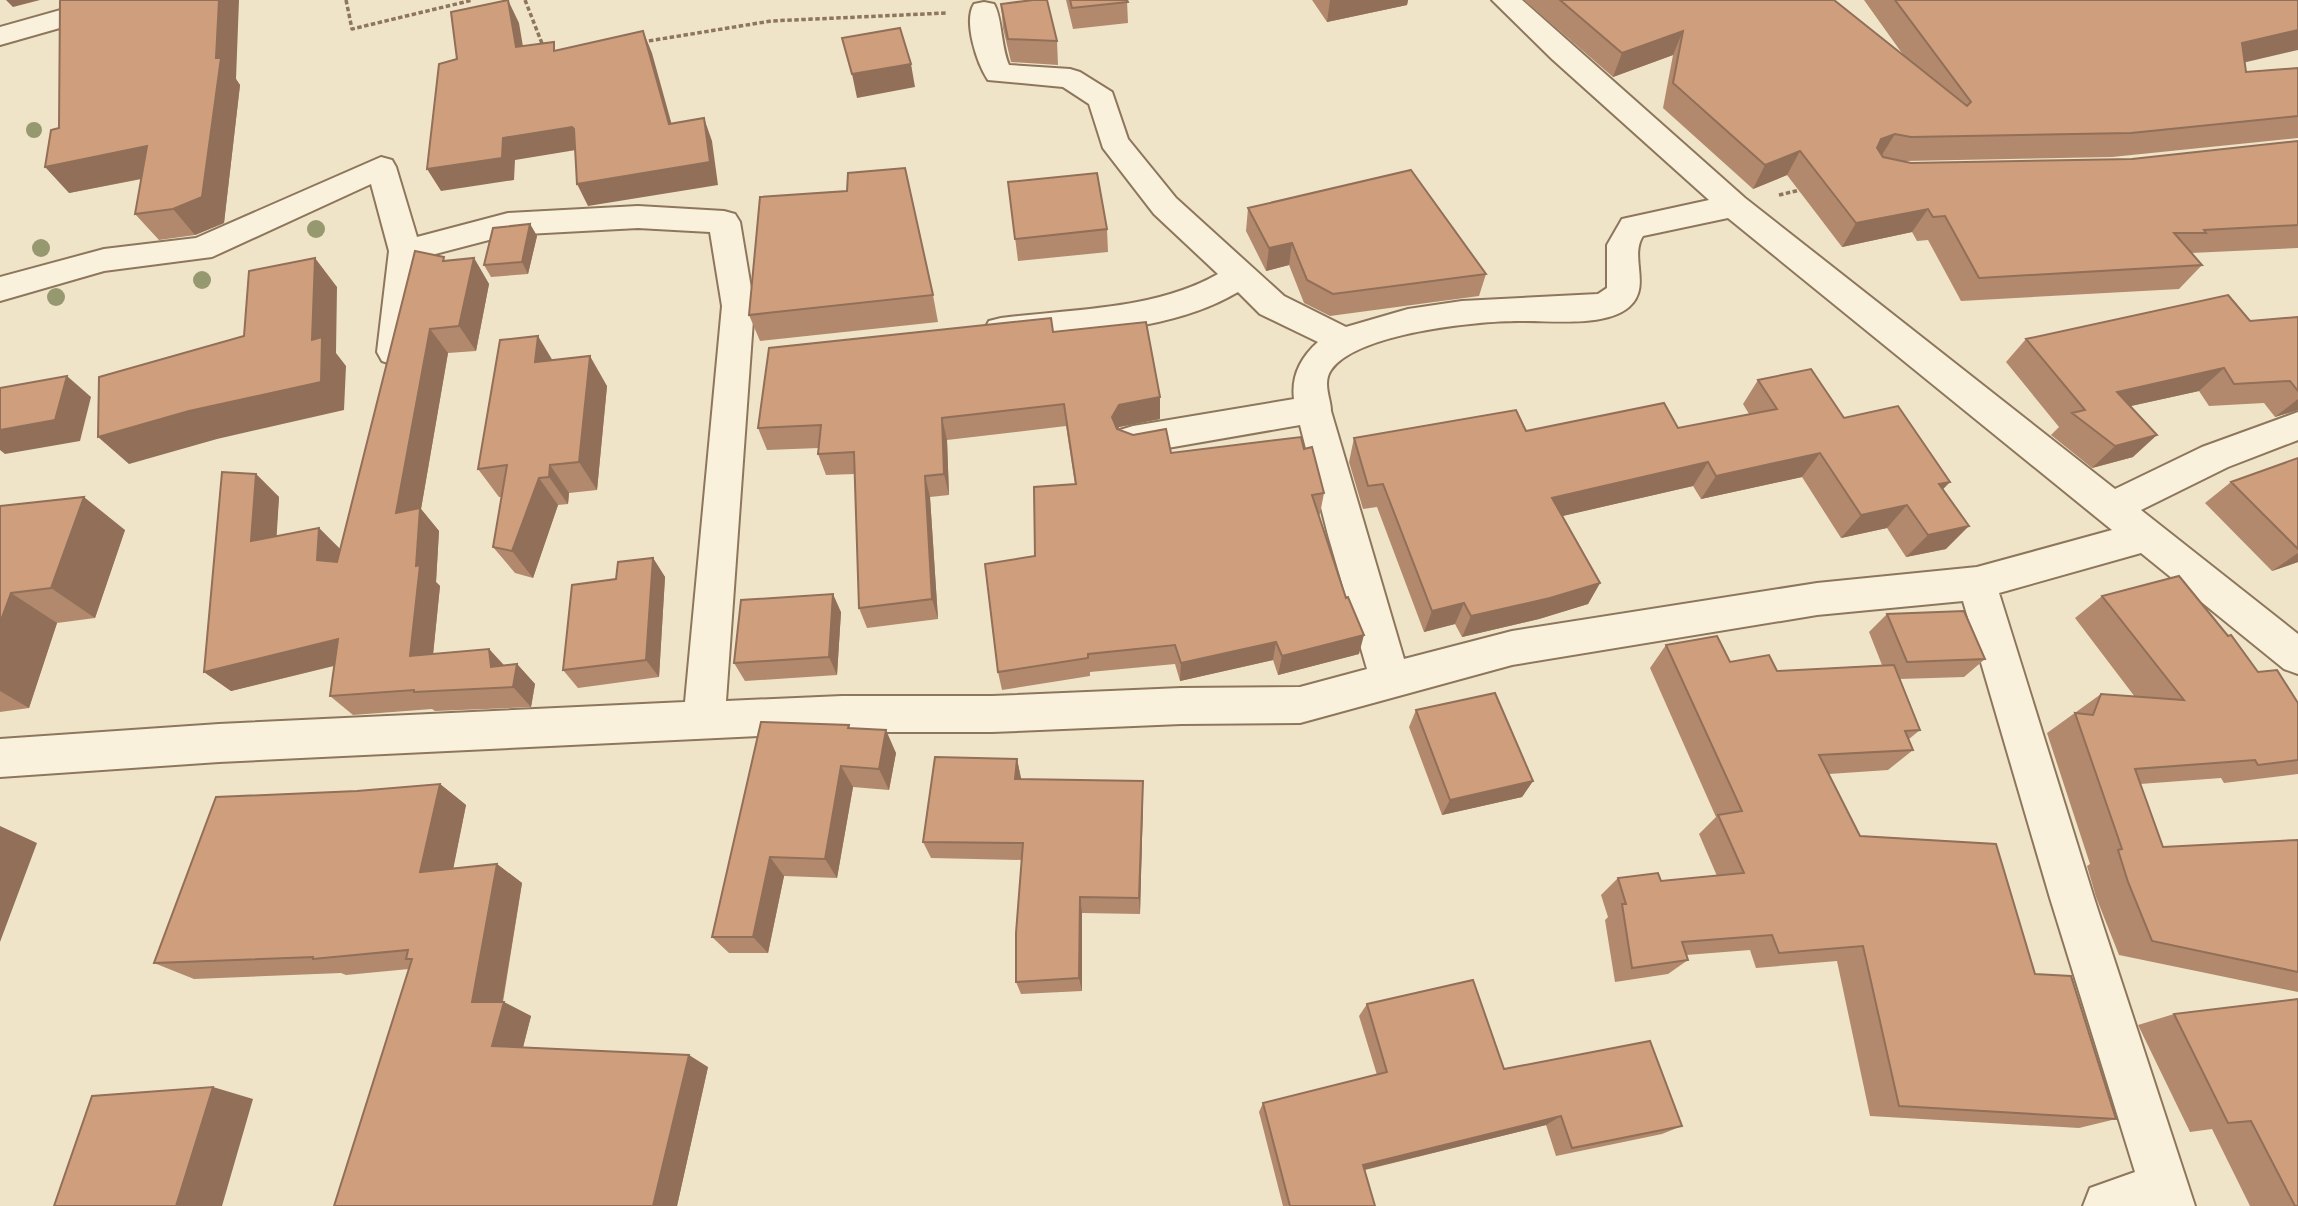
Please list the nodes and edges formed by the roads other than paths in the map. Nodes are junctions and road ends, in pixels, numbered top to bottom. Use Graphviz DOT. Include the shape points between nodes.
graph roads {
  1 [pos="127,0"];
  2 [pos="1506,0"];
  3 [pos="984,10"];
  4 [pos="0,36"];
  5 [pos="1734,206"];
  6 [pos="405,250"];
  7 [pos="1238,277"];
  8 [pos="0,289"];
  9 [pos="970,333"];
  10 [pos="1347,342"];
  11 [pos="394,352"];
  12 [pos="1315,409"];
  13 [pos="2298,426"];
  14 [pos="1133,440"];
  15 [pos="2113,507"];
  16 [pos="2147,536"];
  17 [pos="1977,583"];
  18 [pos="2298,657"];
  19 [pos="1391,681"];
  20 [pos="704,720"];
  21 [pos="0,758"];
  22 [pos="2166,1196"];
  23 [pos="2108,1206"];
  1 -- 4 [label="street"];
  2 -- 5 [label="street"];
  3 -- 7 [label="street" via="988,50 998,74 1070,78 1102,99 1114,141 1165,206"];
  5 -- 10 [label="street" via="1633,227 1621,245 1625,289 1618,299 1601,305 1563,310 1510,308 1395,324"];
  5 -- 15 [label="street"];
  6 -- 8 [label="street" via="382,167 201,248 104,260"];
  6 -- 11 [label="street"];
  6 -- 20 [label="street" via="508,224 638,217 724,222 748,358"];
  7 -- 9 [label="street" via="1204,298 1136,314"];
  7 -- 10 [label="street" via="1272,305"];
  10 -- 12 [label="street" via="1321,359 1313,372 1310,385"];
  12 -- 14 [label="street"];
  12 -- 19 [label="street" via="1342,525"];
  13 -- 15 [label="street" via="2215,457"];
  15 -- 16 [label="street"];
  16 -- 17 [label="street"];
  16 -- 18 [label="street"];
  17 -- 19 [label="street" via="1817,599 1512,648"];
  17 -- 22 [label="street"];
  19 -- 20 [label="street" via="1300,705"];
  20 -- 21 [label="street"];
  22 -- 23 [label="street"];
}
